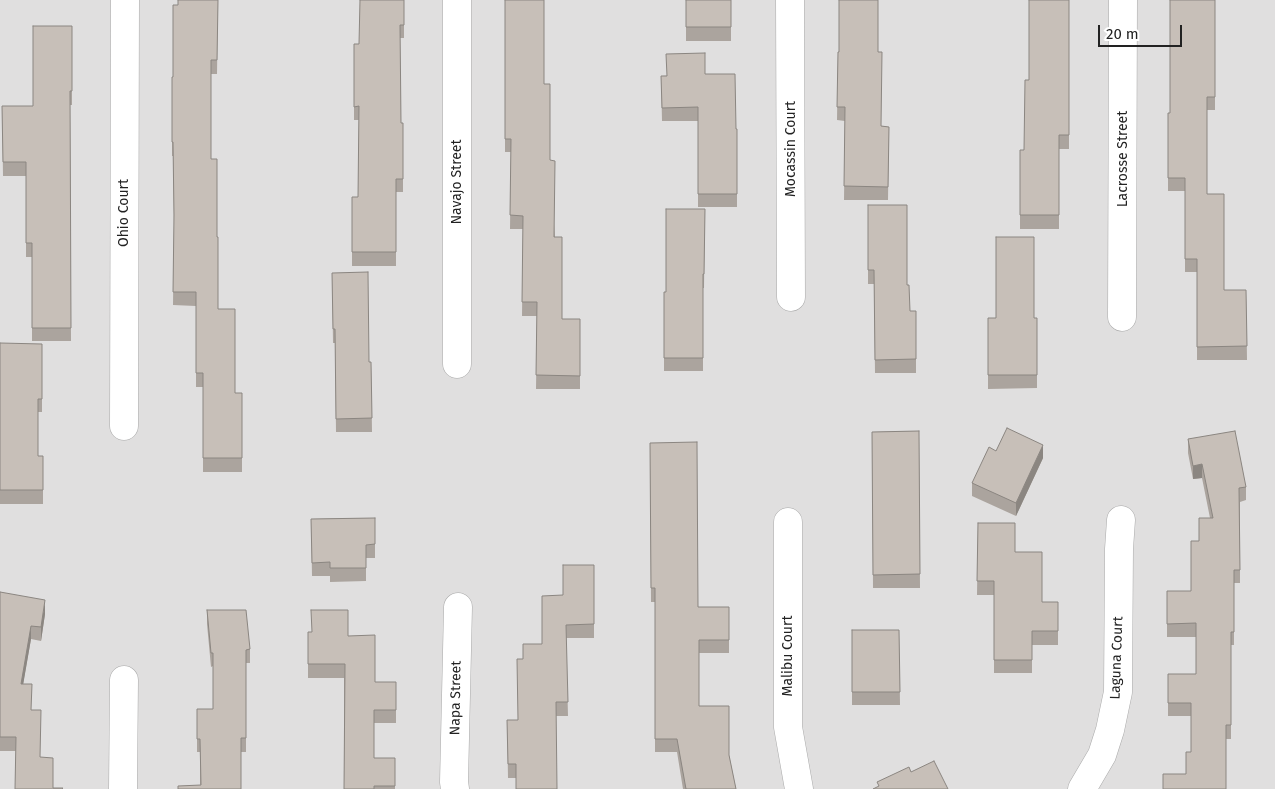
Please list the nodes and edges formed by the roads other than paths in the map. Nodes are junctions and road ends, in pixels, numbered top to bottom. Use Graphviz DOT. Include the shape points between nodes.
graph roads {
  1 [pos="125,0"];
  2 [pos="457,0"];
  3 [pos="790,0"];
  4 [pos="1123,0"];
  5 [pos="791,297"];
  6 [pos="1122,317"];
  7 [pos="456,364"];
  8 [pos="124,426"];
  9 [pos="1121,520"];
  10 [pos="788,522"];
  11 [pos="458,607"];
  12 [pos="124,680"];
  13 [pos="123,789"];
  14 [pos="455,789"];
  15 [pos="799,789"];
  16 [pos="1082,789"];
  1 -- 8 [label="street, Ohio Court"];
  2 -- 7 [label="street, Navajo Street"];
  3 -- 5 [label="street, Mocassin Court"];
  4 -- 6 [label="street, Lacrosse Street"];
  9 -- 16 [label="street, Laguna Court" via="1118,692 1102,755"];
  10 -- 15 [label="street, Malibu Court" via="788,727"];
  11 -- 14 [label="street, Napa Street"];
  12 -- 13 [label="street"];
}
